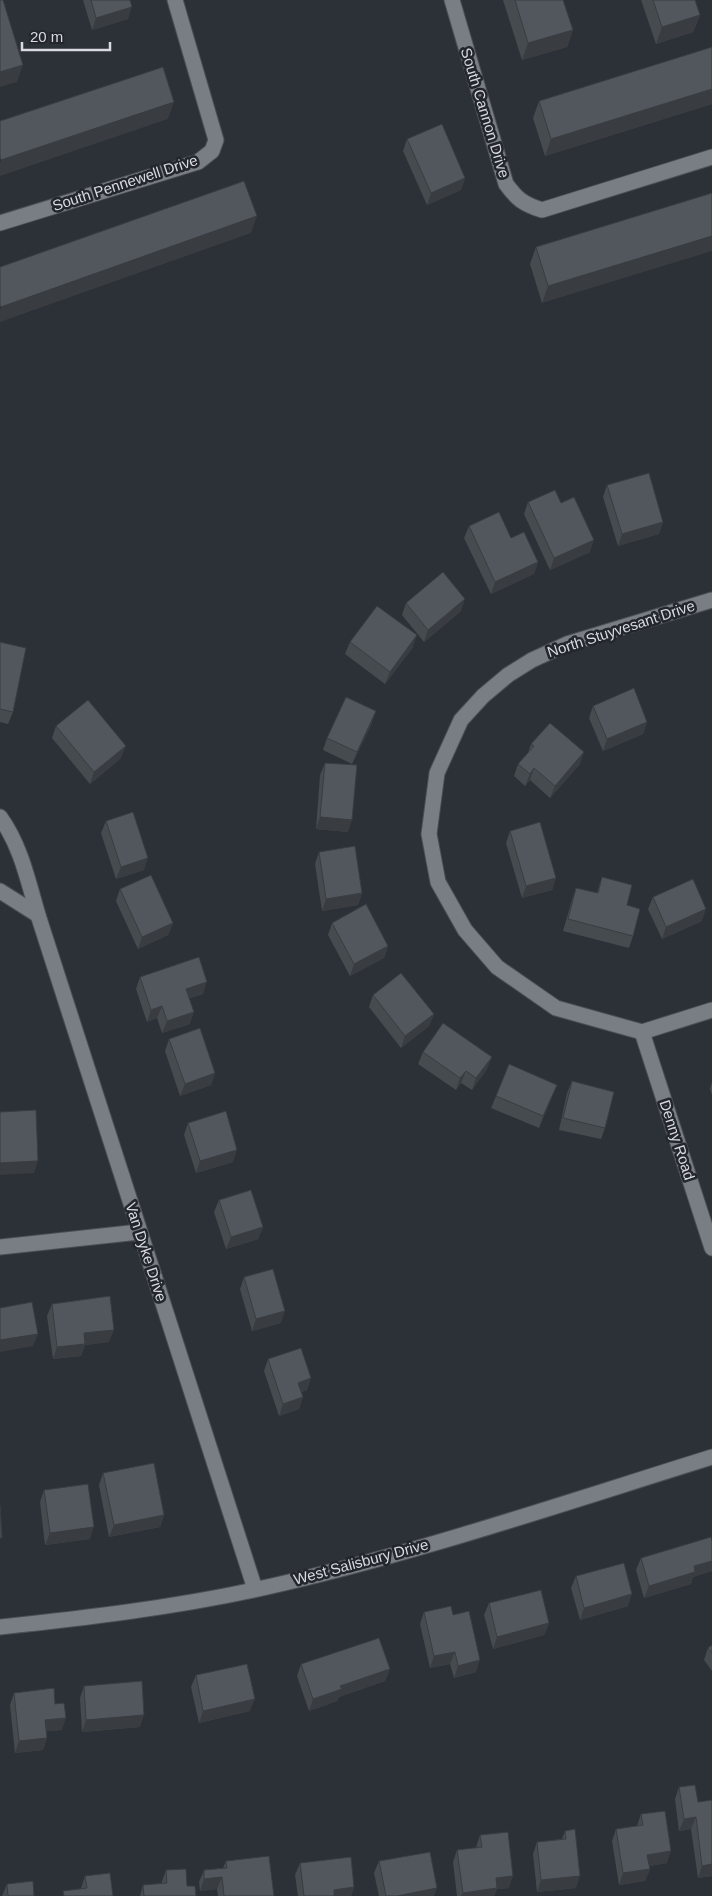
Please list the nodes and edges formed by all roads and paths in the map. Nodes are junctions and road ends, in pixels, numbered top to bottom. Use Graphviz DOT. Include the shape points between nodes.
graph roads {
  1 [pos="175,0"];
  2 [pos="452,0"];
  3 [pos="712,157"];
  4 [pos="0,223"];
  5 [pos="712,600"];
  6 [pos="0,817"];
  7 [pos="0,891"];
  8 [pos="38,915"];
  9 [pos="712,1010"];
  10 [pos="642,1032"];
  11 [pos="140,1232"];
  12 [pos="0,1247"];
  13 [pos="712,1248"];
  14 [pos="712,1457"];
  15 [pos="255,1590"];
  16 [pos="0,1628"];
  1 -- 4 [label="street, South Pennewell Drive" via="216,140 212,151 198,162"];
  2 -- 3 [label="street, South Cannon Drive" via="506,184 527,206 542,210"];
  5 -- 10 [label="street, North Stuyvesant Drive" via="568,644 508,675 482,696 461,720 437,773 429,834 438,882 464,930 497,967 556,1008"];
  6 -- 8 [label="street, Van Dyke Drive" via="22,857"];
  7 -- 8 [label="street"];
  8 -- 11 [label="street, Van Dyke Drive"];
  9 -- 10 [label="street"];
  10 -- 13 [label="street, Denny Road"];
  11 -- 12 [label="street"];
  11 -- 15 [label="street, Van Dyke Drive"];
  14 -- 15 [label="street, West Salisbury Drive" via="449,1539"];
  15 -- 16 [label="street, West Salisbury Drive" via="154,1609"];
}
